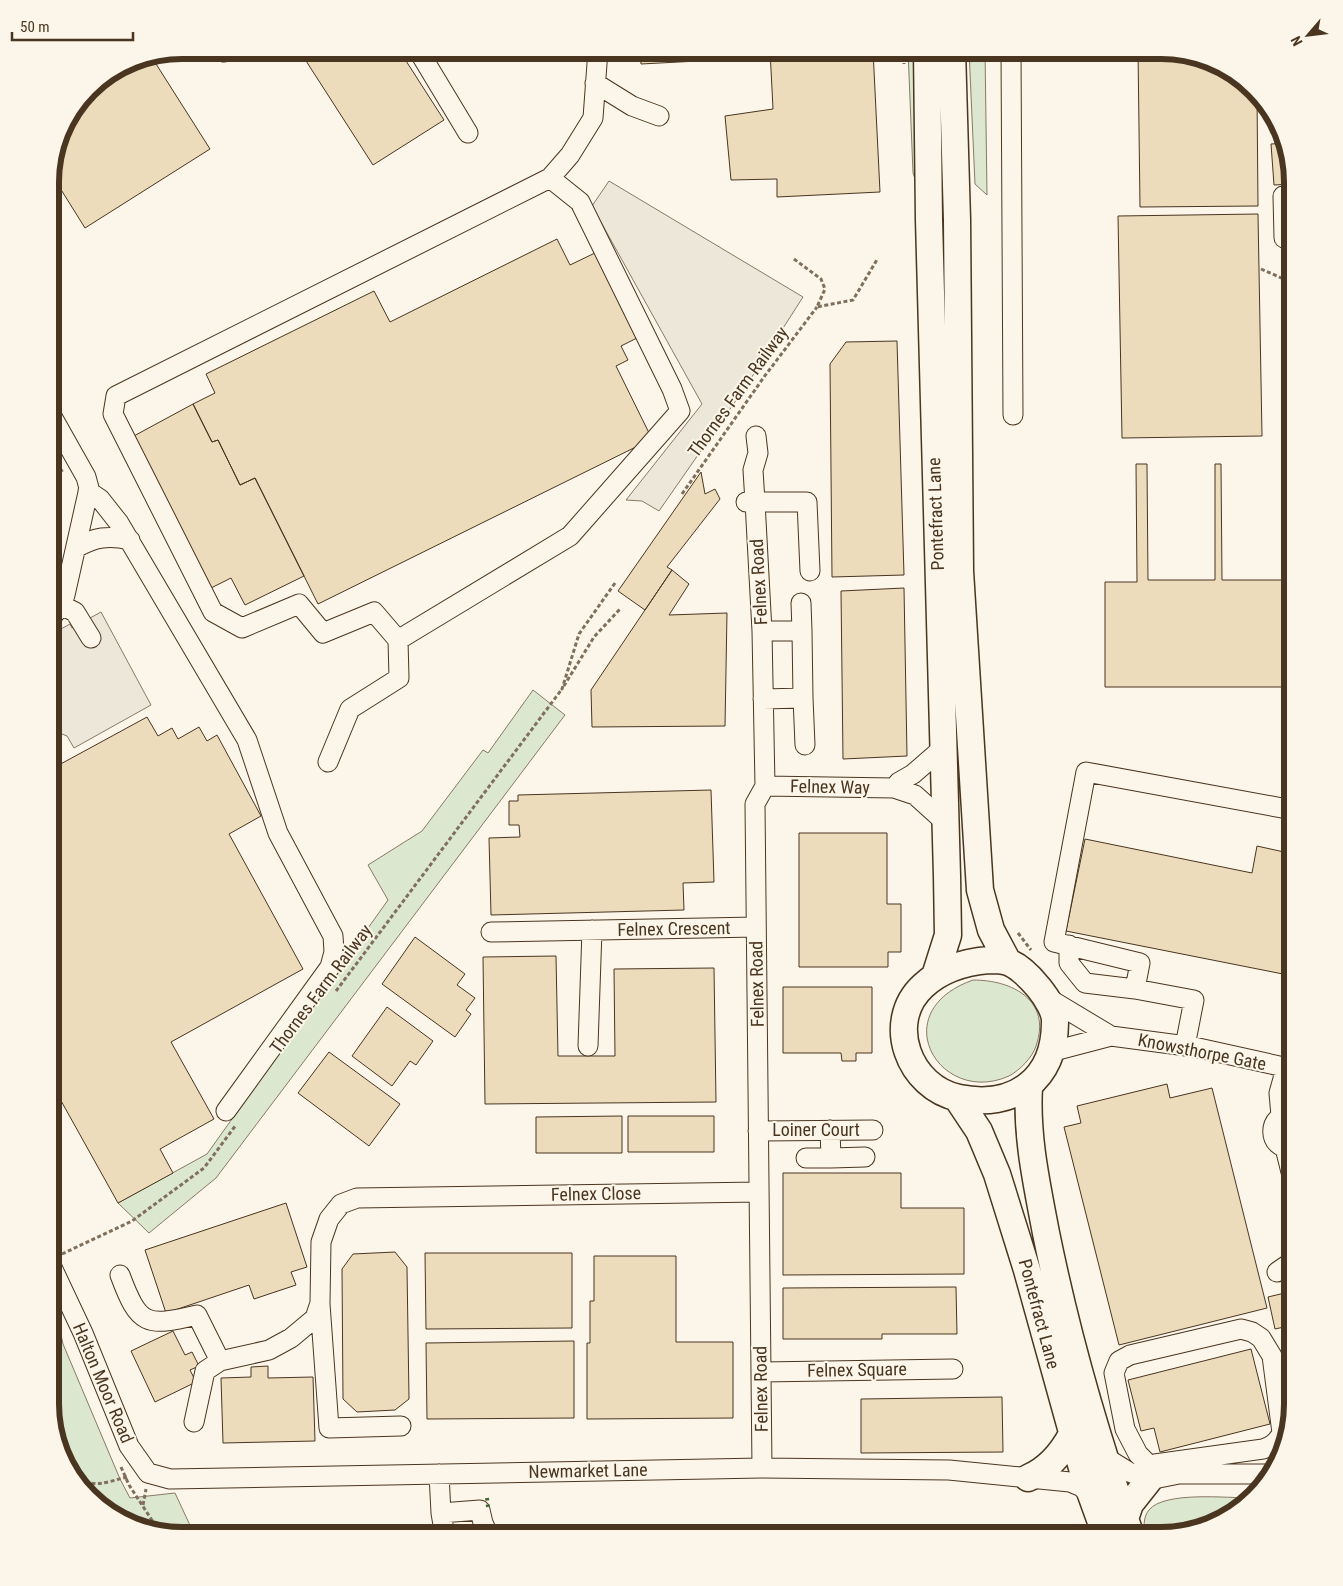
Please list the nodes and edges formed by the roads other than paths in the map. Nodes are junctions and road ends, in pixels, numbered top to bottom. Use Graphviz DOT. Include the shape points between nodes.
graph roads {
  1 [pos="423,59"];
  2 [pos="597,59"];
  3 [pos="927,59"];
  4 [pos="952,59"];
  5 [pos="1011,59"];
  6 [pos="595,83"];
  7 [pos="659,116"];
  8 [pos="468,133"];
  9 [pos="550,178"];
  10 [pos="1283,196"];
  11 [pos="1284,200"];
  12 [pos="1013,415"];
  13 [pos="59,435"];
  14 [pos="756,436"];
  15 [pos="88,491"];
  16 [pos="750,502"];
  17 [pos="130,540"];
  18 [pos="76,548"];
  19 [pos="810,571"];
  20 [pos="59,600"];
  21 [pos="801,603"];
  22 [pos="59,612"];
  23 [pos="762,631"];
  24 [pos="802,631"];
  25 [pos="91,638"];
  26 [pos="398,640"];
  27 [pos="803,698"];
  28 [pos="763,699"];
  29 [pos="805,745"];
  30 [pos="944,748"];
  31 [pos="328,762"];
  32 [pos="765,786"];
  33 [pos="894,788"];
  34 [pos="1284,808"];
  35 [pos="946,823"];
  36 [pos="756,927"];
  37 [pos="592,930"];
  38 [pos="491,932"];
  39 [pos="1069,945"];
  40 [pos="1008,962"];
  41 [pos="935,976"];
  42 [pos="1135,989"];
  43 [pos="1046,997"];
  44 [pos="1112,1036"];
  45 [pos="588,1046"];
  46 [pos="1185,1046"];
  47 [pos="1050,1052"];
  48 [pos="1284,1067"];
  49 [pos="1284,1080"];
  50 [pos="1029,1087"];
  51 [pos="957,1098"];
  52 [pos="1284,1107"];
  53 [pos="233,1116"];
  54 [pos="1284,1116"];
  55 [pos="830,1130"];
  56 [pos="873,1130"];
  57 [pos="758,1131"];
  58 [pos="1284,1146"];
  59 [pos="865,1157"];
  60 [pos="806,1158"];
  61 [pos="831,1158"];
  62 [pos="759,1192"];
  63 [pos="1284,1267"];
  64 [pos="1277,1272"];
  65 [pos="59,1273"];
  66 [pos="120,1275"];
  67 [pos="320,1303"];
  68 [pos="220,1361"];
  69 [pos="953,1369"];
  70 [pos="761,1372"];
  71 [pos="194,1422"];
  72 [pos="401,1426"];
  73 [pos="1281,1429"];
  74 [pos="1072,1434"];
  75 [pos="1280,1436"];
  76 [pos="1103,1456"];
  77 [pos="762,1468"];
  78 [pos="148,1473"];
  79 [pos="1150,1473"];
  80 [pos="439,1474"];
  81 [pos="1261,1477"];
  82 [pos="1028,1478"];
  83 [pos="1093,1499"];
  84 [pos="441,1513"];
  85 [pos="443,1527"];
  86 [pos="485,1527"];
  87 [pos="1118,1527"];
  88 [pos="1120,1527"];
  89 [pos="1122,1527"];
  1 -- 8 [label="street"];
  2 -- 6 [label="street"];
  3 -- 30 [label="highway, Pontefract Lane"];
  4 -- 40 [label="highway, Pontefract Lane" via="960,571 980,890 991,930"];
  5 -- 12 [label="street"];
  6 -- 7 [label="street" via="632,106"];
  6 -- 9 [label="street" via="593,118 570,155"];
  9 -- 26 [label="street" via="580,202 680,411 570,536"];
  9 -- 26 [label="street" via="116,396 114,414 213,612 242,628 299,604 323,633 374,612"];
  10 -- 11 [label="street"];
  13 -- 15 [label="street" via="78,462"];
  14 -- 16 [label="street, Felnex Road" via="758,453"];
  15 -- 17 [label="street" via="109,509"];
  15 -- 18 [label="street"];
  16 -- 19 [label="street" via="807,502"];
  16 -- 23 [label="street, Felnex Road"];
  17 -- 18 [label="street" via="102,537"];
  17 -- 53 [label="street" via="246,740 278,833 333,936 334,952 330,967"];
  18 -- 20 [label="street"];
  21 -- 24 [label="street"];
  22 -- 25 [label="street" via="74,612"];
  23 -- 24 [label="street"];
  23 -- 28 [label="street, Felnex Road"];
  24 -- 27 [label="street"];
  26 -- 31 [label="street" via="399,678 350,709"];
  27 -- 28 [label="street"];
  27 -- 29 [label="street"];
  28 -- 32 [label="street, Felnex Road"];
  30 -- 33 [label="street, Felnex Way"];
  30 -- 35 [label="highway, Pontefract Lane"];
  32 -- 33 [label="street, Felnex Way"];
  32 -- 36 [label="street, Felnex Road" via="755,804"];
  33 -- 35 [label="street, Felnex Way" via="914,795"];
  34 -- 39 [label="street" via="1086,772 1054,942"];
  35 -- 41 [label="highway, Pontefract Lane" via="948,935"];
  36 -- 37 [label="street, Felnex Crescent"];
  36 -- 57 [label="street, Felnex Road"];
  37 -- 38 [label="street, Felnex Crescent"];
  37 -- 45 [label="street, Felnex Crescent"];
  39 -- 42 [label="street" via="1069,963 1085,983"];
  39 -- 42 [label="street" via="1140,963"];
  40 -- 41 [label="highway" via="971,962"];
  40 -- 43 [label="highway" via="1025,972"];
  41 -- 51 [label="highway" via="921,987 912,1002 905,1021 905,1041 911,1063 925,1081"];
  42 -- 46 [label="street" via="1194,1000"];
  43 -- 44 [label="street, Knowsthorpe Gate"];
  43 -- 47 [label="highway" via="1056,1021"];
  44 -- 46 [label="street, Knowsthorpe Gate"];
  44 -- 47 [label="street, Knowsthorpe Gate"];
  46 -- 48 [label="street, Knowsthorpe Gate"];
  47 -- 50 [label="highway" via="1043,1070"];
  49 -- 52 [label="street" via="1279,1093"];
  50 -- 51 [label="highway" via="1008,1097 980,1101"];
  50 -- 76 [label="highway, Pontefract Lane" via="1027,1119 1035,1179 1053,1268"];
  51 -- 74 [label="highway, Pontefract Lane" via="979,1132 997,1174"];
  54 -- 58 [label="street" via="1276,1119 1271,1130 1275,1142"];
  55 -- 56 [label="street, Loiner Court"];
  55 -- 57 [label="street, Loiner Court"];
  55 -- 61 [label="street"];
  57 -- 62 [label="street, Felnex Road"];
  59 -- 61 [label="street"];
  60 -- 61 [label="street"];
  62 -- 67 [label="street, Felnex Close" via="357,1198 341,1204 329,1219 321,1242"];
  62 -- 70 [label="street, Felnex Road"];
  63 -- 64 [label="street"];
  65 -- 78 [label="street, Halton Moor Road" via="129,1446"];
  66 -- 68 [label="street" via="133,1306 144,1318 156,1322 197,1315"];
  67 -- 68 [label="street" via="315,1318 291,1338 269,1350"];
  67 -- 72 [label="street, Felnex Close" via="329,1428"];
  68 -- 71 [label="street" via="205,1371"];
  69 -- 70 [label="street, Felnex Square"];
  70 -- 77 [label="street, Felnex Road"];
  73 -- 79 [label="street" via="1272,1356 1261,1338 1241,1329 1130,1355 1119,1361 1114,1373 1125,1429"];
  74 -- 82 [label="highway" via="1059,1455"];
  74 -- 83 [label="highway, Pontefract Lane"];
  75 -- 79 [label="street" via="1263,1450"];
  76 -- 79 [label="street" via="1129,1472"];
  76 -- 88 [label="highway, Pontefract Lane"];
  77 -- 80 [label="street, Newmarket Lane"];
  77 -- 82 [label="street, Newmarket Lane" via="949,1470"];
  78 -- 80 [label="street, Newmarket Lane" via="170,1479"];
  79 -- 81 [label="street"];
  79 -- 89 [label="highway" via="1130,1504"];
  80 -- 84 [label="street"];
  82 -- 83 [label="street, Newmarket Lane" via="1070,1482 1082,1487"];
  83 -- 87 [label="highway, Pontefract Lane"];
  84 -- 85 [label="street"];
  84 -- 86 [label="street" via="480,1510"];
}
